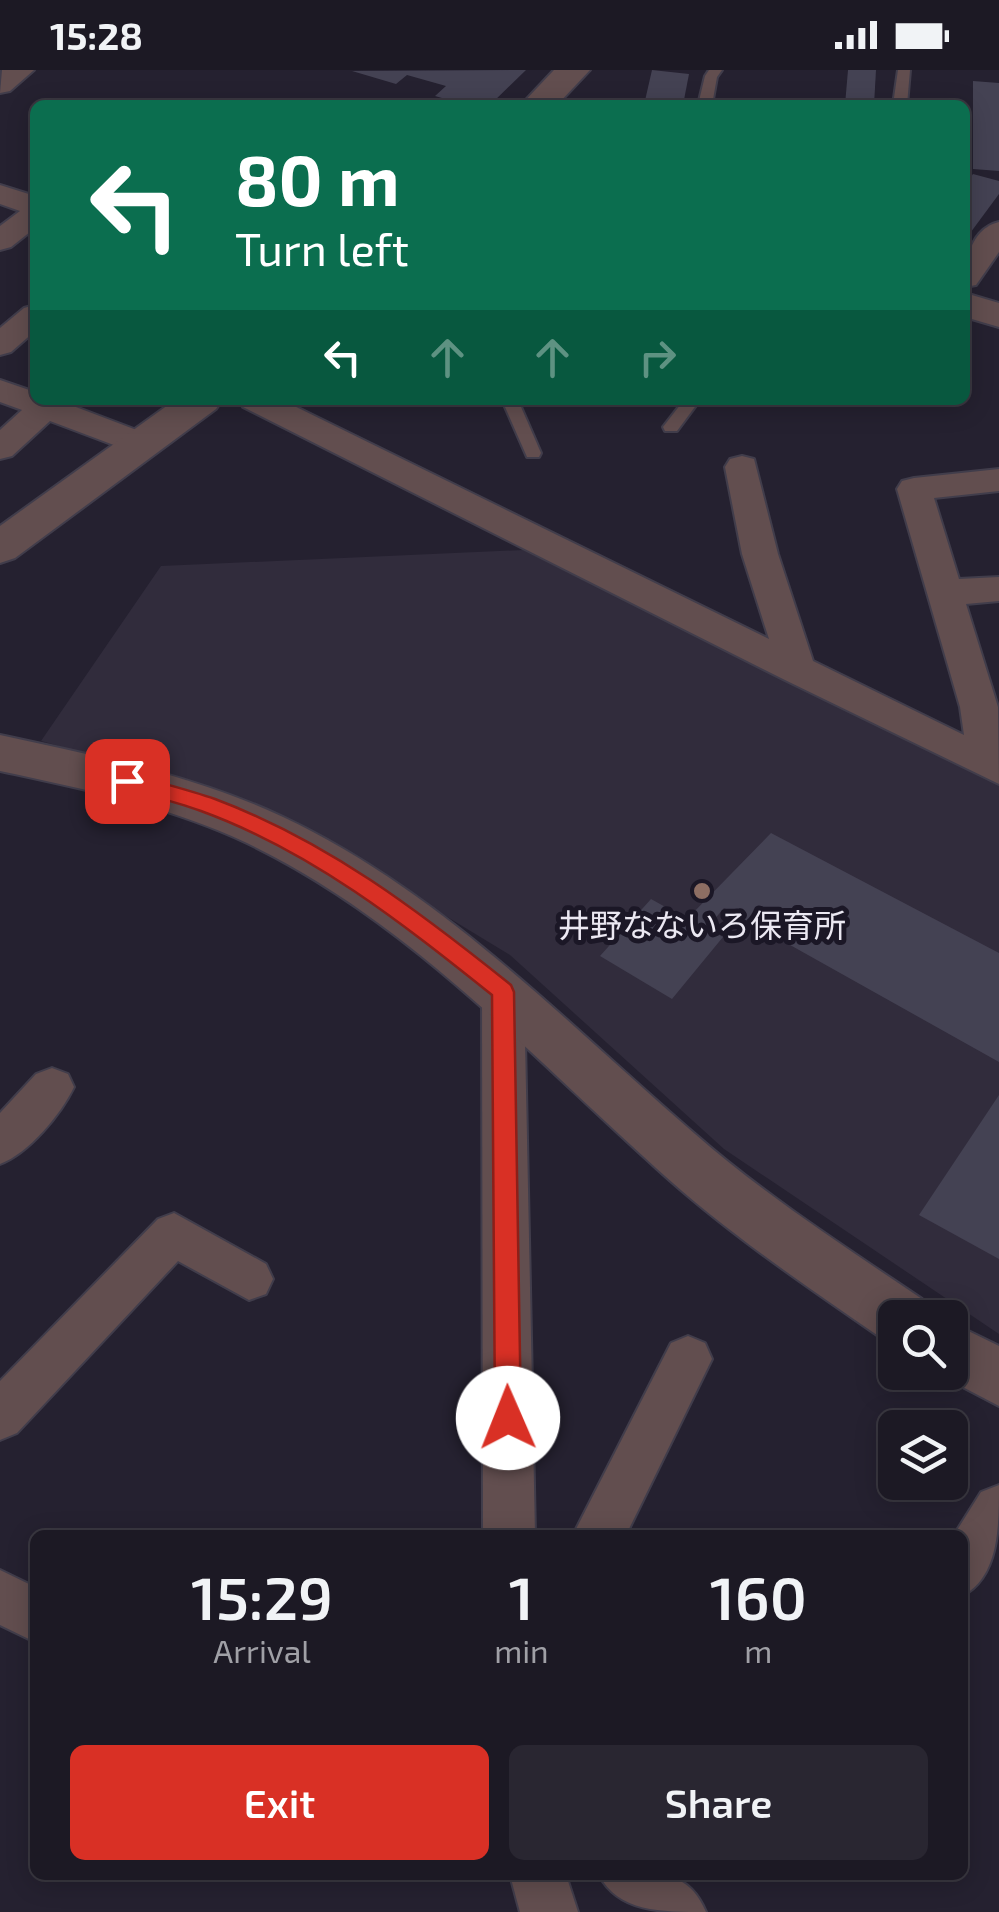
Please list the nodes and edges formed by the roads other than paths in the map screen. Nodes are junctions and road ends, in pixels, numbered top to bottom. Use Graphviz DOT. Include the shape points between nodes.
graph roads {
  1 [pos="20,70"];
  2 [pos="573,70"];
  3 [pos="716,70"];
  4 [pos="904,70"];
  5 [pos="0,85"];
  6 [pos="543,100"];
  7 [pos="707,100"];
  8 [pos="901,100"];
  9 [pos="0,194"];
  10 [pos="30,207"];
  11 [pos="30,214"];
  12 [pos="999,232"];
  13 [pos="0,241"];
  14 [pos="970,271"];
  15 [pos="970,306"];
  16 [pos="999,315"];
  17 [pos="30,319"];
  18 [pos="0,346"];
  19 [pos="0,390"];
  20 [pos="30,398"];
  21 [pos="49,405"];
  22 [pos="52,405"];
  23 [pos="195,405"];
  24 [pos="265,405"];
  25 [pos="512,405"];
  26 [pos="688,405"];
  27 [pos="671,427"];
  28 [pos="143,445"];
  29 [pos="0,448"];
  30 [pos="533,453"];
  31 [pos="742,467"];
  32 [pos="999,480"];
  33 [pos="0,548"];
  34 [pos="999,589"];
  35 [pos="944,593"];
  36 [pos="798,671"];
  37 [pos="989,707"];
  38 [pos="0,753"];
  39 [pos="993,766"];
  40 [pos="503,992"];
  41 [pos="52,1086"];
  42 [pos="0,1144"];
  43 [pos="249,1279"];
  44 [pos="878,1302"];
  45 [pos="688,1359"];
  46 [pos="968,1360"];
  47 [pos="999,1378"];
  48 [pos="0,1416"];
  49 [pos="999,1510"];
  50 [pos="509,1530"];
  51 [pos="602,1530"];
  52 [pos="968,1560"];
  53 [pos="0,1596"];
  54 [pos="30,1613"];
  55 [pos="539,1880"];
  56 [pos="635,1880"];
  57 [pos="548,1912"];
  58 [pos="677,1912"];
  1 -- 5 [label="street"];
  2 -- 6 [label="street"];
  3 -- 7 [label="lane"];
  4 -- 8 [label="lane"];
  9 -- 10 [label="street"];
  11 -- 13 [label="street"];
  12 -- 14 [label="street"];
  15 -- 16 [label="street"];
  17 -- 18 [label="street"];
  19 -- 20 [label="street"];
  21 -- 29 [label="street"];
  22 -- 28 [label="street"];
  23 -- 28 [label="street"];
  24 -- 36 [label="street"];
  25 -- 30 [label="lane"];
  26 -- 27 [label="lane"];
  28 -- 33 [label="street"];
  31 -- 36 [label="street" via="760,554"];
  32 -- 35 [label="street" via="914,489"];
  34 -- 35 [label="street"];
  35 -- 37 [label="street"];
  36 -- 39 [label="street"];
  37 -- 39 [label="street"];
  38 -- 40 [label="street" via="206,804 267,830 410,916"];
  40 -- 44 [label="street" via="678,1154 776,1233"];
  40 -- 50 [label="street"];
  41 -- 42 [label="street"];
  43 -- 48 [label="street" via="174,1234"];
  45 -- 51 [label="street"];
  46 -- 47 [label="street"];
  49 -- 52 [label="street"];
  53 -- 54 [label="street"];
  55 -- 57 [label="street"];
  56 -- 58 [label="street"];
}
